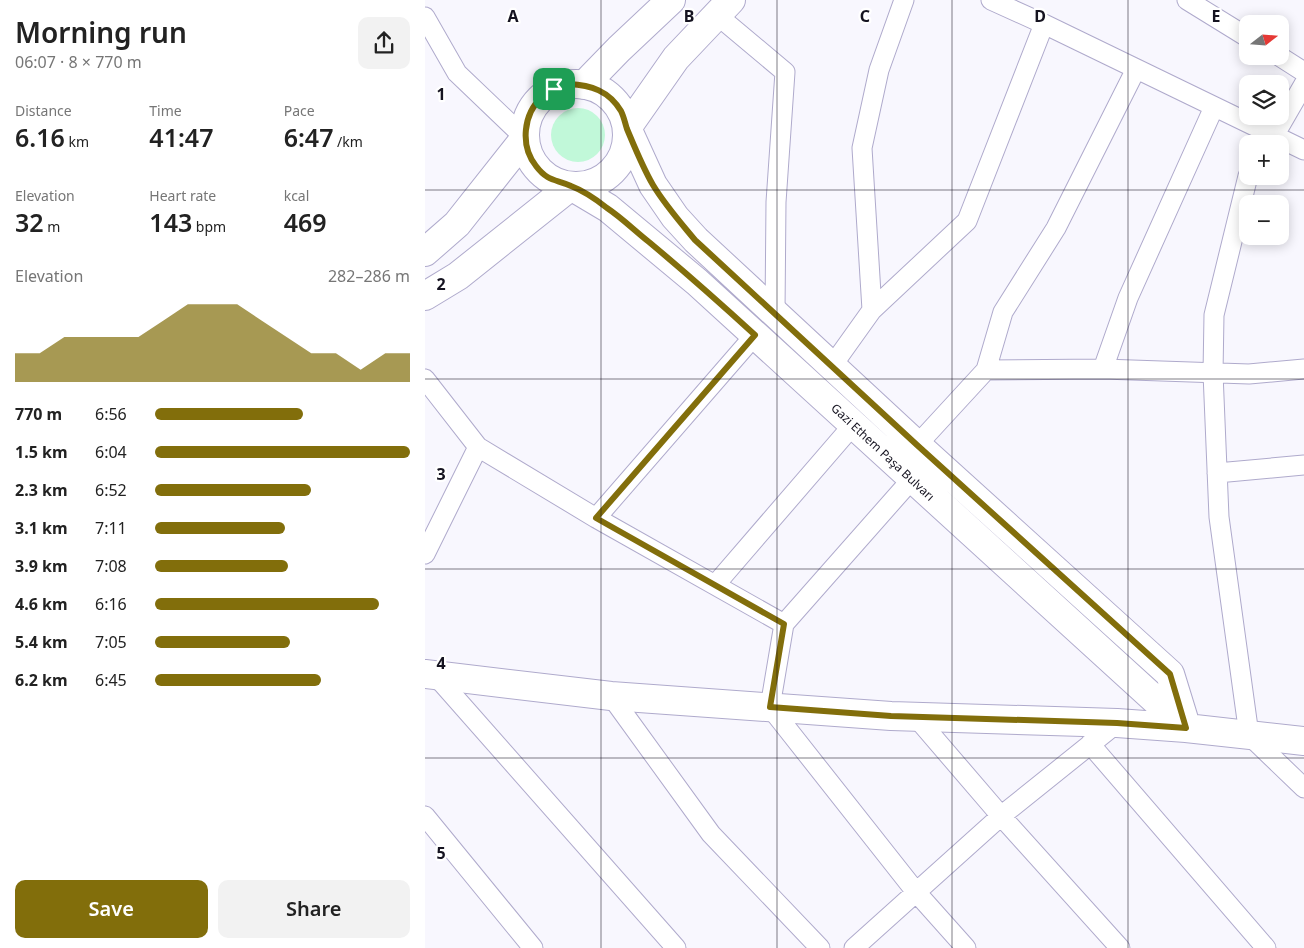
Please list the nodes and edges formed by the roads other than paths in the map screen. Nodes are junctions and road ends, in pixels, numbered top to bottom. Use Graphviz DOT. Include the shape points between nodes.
graph roads {
  1 [pos="671,0"];
  2 [pos="904,0"];
  3 [pos="991,0"];
  4 [pos="1187,0"];
  5 [pos="724,8"];
  6 [pos="425,17"];
  7 [pos="1044,24"];
  8 [pos="1239,32"];
  9 [pos="1289,62"];
  10 [pos="1136,69"];
  11 [pos="1304,72"];
  12 [pos="584,84"];
  13 [pos="1304,84"];
  14 [pos="1214,107"];
  15 [pos="627,128"];
  16 [pos="1261,135"];
  17 [pos="1264,135"];
  18 [pos="525,138"];
  19 [pos="1289,145"];
  20 [pos="1304,150"];
  21 [pos="1246,185"];
  22 [pos="571,186"];
  23 [pos="425,252"];
  24 [pos="425,296"];
  25 [pos="872,310"];
  26 [pos="775,312"];
  27 [pos="755,335"];
  28 [pos="833,366"];
  29 [pos="1103,369"];
  30 [pos="1304,369"];
  31 [pos="986,370"];
  32 [pos="1213,373"];
  33 [pos="425,379"];
  34 [pos="853,425"];
  35 [pos="917,445"];
  36 [pos="479,447"];
  37 [pos="1304,465"];
  38 [pos="1217,474"];
  39 [pos="912,479"];
  40 [pos="596,518"];
  41 [pos="425,554"];
  42 [pos="715,585"];
  43 [pos="784,624"];
  44 [pos="430,675"];
  45 [pos="611,696"];
  46 [pos="770,707"];
  47 [pos="916,717"];
  48 [pos="1117,723"];
  49 [pos="1186,728"];
  50 [pos="1249,735"];
  51 [pos="1304,740"];
  52 [pos="1090,744"];
  53 [pos="1304,788"];
  54 [pos="425,816"];
  55 [pos="1001,816"];
  56 [pos="916,892"];
  57 [pos="533,948"];
  58 [pos="676,948"];
  59 [pos="821,948"];
  60 [pos="854,948"];
  61 [pos="966,948"];
  62 [pos="1120,948"];
  63 [pos="1266,948"];
  1 -- 12 [label="main road"];
  2 -- 25 [label="street" via="879,70 862,148"];
  3 -- 7 [label="street"];
  4 -- 8 [label="street"];
  5 -- 15 [label="main road" via="677,58"];
  5 -- 26 [label="street" via="785,72 776,202"];
  6 -- 18 [label="street" via="457,73"];
  7 -- 10 [label="street"];
  7 -- 25 [label="street" via="967,221"];
  9 -- 11 [label="street"];
  10 -- 14 [label="street"];
  10 -- 31 [label="street" via="1056,228 1003,312"];
  12 -- 15 [label="main road" via="613,99"];
  12 -- 18 [label="main road" via="562,86 542,97 526,123"];
  13 -- 17 [label="street"];
  14 -- 16 [label="street"];
  14 -- 29 [label="street" via="1128,298"];
  15 -- 22 [label="main road" via="621,158 613,170 601,180"];
  15 -- 26 [label="main road" via="653,185 675,217 695,240"];
  18 -- 22 [label="main road" via="528,152 545,176"];
  18 -- 23 [label="main road" via="457,224"];
  19 -- 20 [label="street"];
  21 -- 32 [label="street" via="1215,315"];
  22 -- 24 [label="main road" via="458,276"];
  22 -- 27 [label="main road, Gazi Ethem Paşa Bulvarı" via="608,208"];
  25 -- 28 [label="street"];
  26 -- 28 [label="main road"];
  27 -- 34 [label="main road, Gazi Ethem Paşa Bulvarı"];
  27 -- 40 [label="street"];
  28 -- 35 [label="main road"];
  29 -- 31 [label="street"];
  29 -- 32 [label="street"];
  30 -- 32 [label="street" via="1249,374"];
  31 -- 35 [label="street"];
  32 -- 38 [label="street"];
  33 -- 36 [label="street"];
  34 -- 39 [label="main road, Gazi Ethem Paşa Bulvarı"];
  34 -- 42 [label="street"];
  35 -- 49 [label="main road" via="1170,674"];
  36 -- 40 [label="street"];
  36 -- 41 [label="street"];
  37 -- 38 [label="street"];
  38 -- 50 [label="street" via="1219,517"];
  39 -- 43 [label="street"];
  39 -- 49 [label="main road, Gazi Ethem Paşa Bulvarı"];
  40 -- 42 [label="street"];
  42 -- 43 [label="street"];
  43 -- 46 [label="street"];
  44 -- 45 [label="main road"];
  44 -- 58 [label="street"];
  45 -- 46 [label="main road"];
  45 -- 59 [label="street" via="711,834"];
  46 -- 47 [label="main road"];
  46 -- 56 [label="street"];
  47 -- 48 [label="main road"];
  47 -- 55 [label="street"];
  48 -- 49 [label="main road"];
  48 -- 52 [label="street"];
  49 -- 50 [label="main road"];
  50 -- 51 [label="main road"];
  50 -- 53 [label="street"];
  52 -- 55 [label="street"];
  52 -- 63 [label="street"];
  54 -- 57 [label="street"];
  55 -- 56 [label="street"];
  55 -- 62 [label="street"];
  56 -- 60 [label="street"];
  56 -- 61 [label="street"];
}
